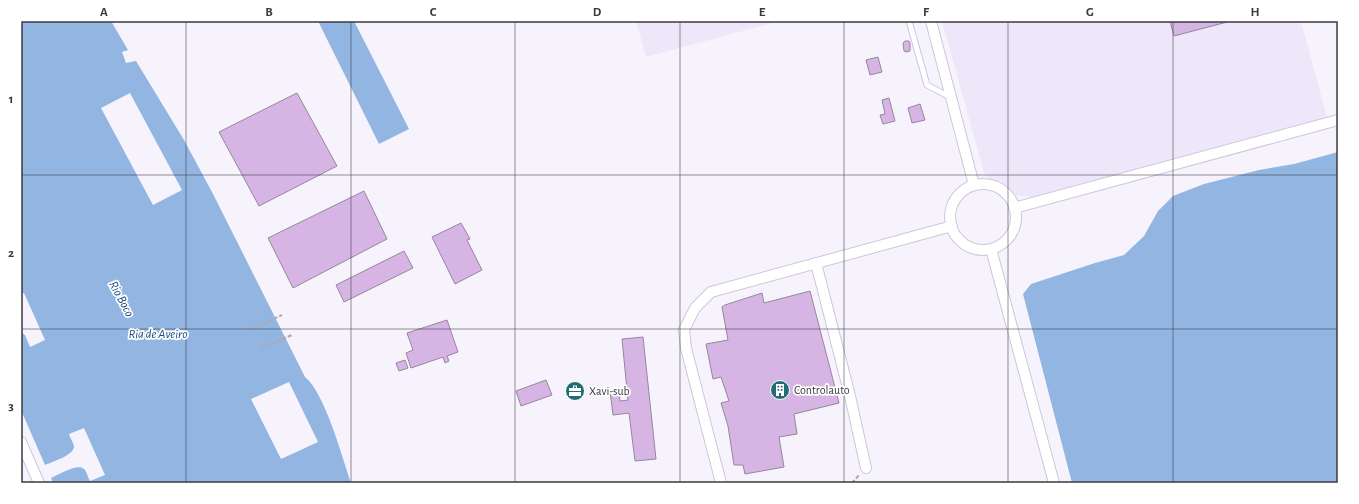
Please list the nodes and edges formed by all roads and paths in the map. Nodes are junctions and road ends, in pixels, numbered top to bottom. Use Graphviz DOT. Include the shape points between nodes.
graph roads {
  1 [pos="909,21"];
  2 [pos="931,21"];
  3 [pos="951,97"];
  4 [pos="1338,120"];
  5 [pos="974,185"];
  6 [pos="1014,208"];
  7 [pos="952,226"];
  8 [pos="991,249"];
  9 [pos="816,263"];
  10 [pos="282,315"];
  11 [pos="252,329"];
  12 [pos="292,335"];
  13 [pos="260,348"];
  14 [pos="21,442"];
  15 [pos="866,468"];
  16 [pos="39,483"];
  17 [pos="721,483"];
  18 [pos="1054,483"];
  1 -- 3 [label="lane" via="927,85"];
  2 -- 3 [label="street"];
  3 -- 5 [label="street"];
  4 -- 6 [label="street"];
  5 -- 6 [label="street" via="989,184 1003,191"];
  5 -- 7 [label="street" via="962,192 952,204"];
  6 -- 8 [label="street" via="1016,216 1013,230 1004,242"];
  7 -- 8 [label="street" via="963,243 976,249"];
  7 -- 9 [label="street"];
  8 -- 18 [label="street"];
  9 -- 15 [label="street"];
  9 -- 17 [label="street" via="711,292 695,308 684,330 686,348"];
  10 -- 11 [label="path"];
  12 -- 13 [label="path"];
  14 -- 16 [label="street"];
}
